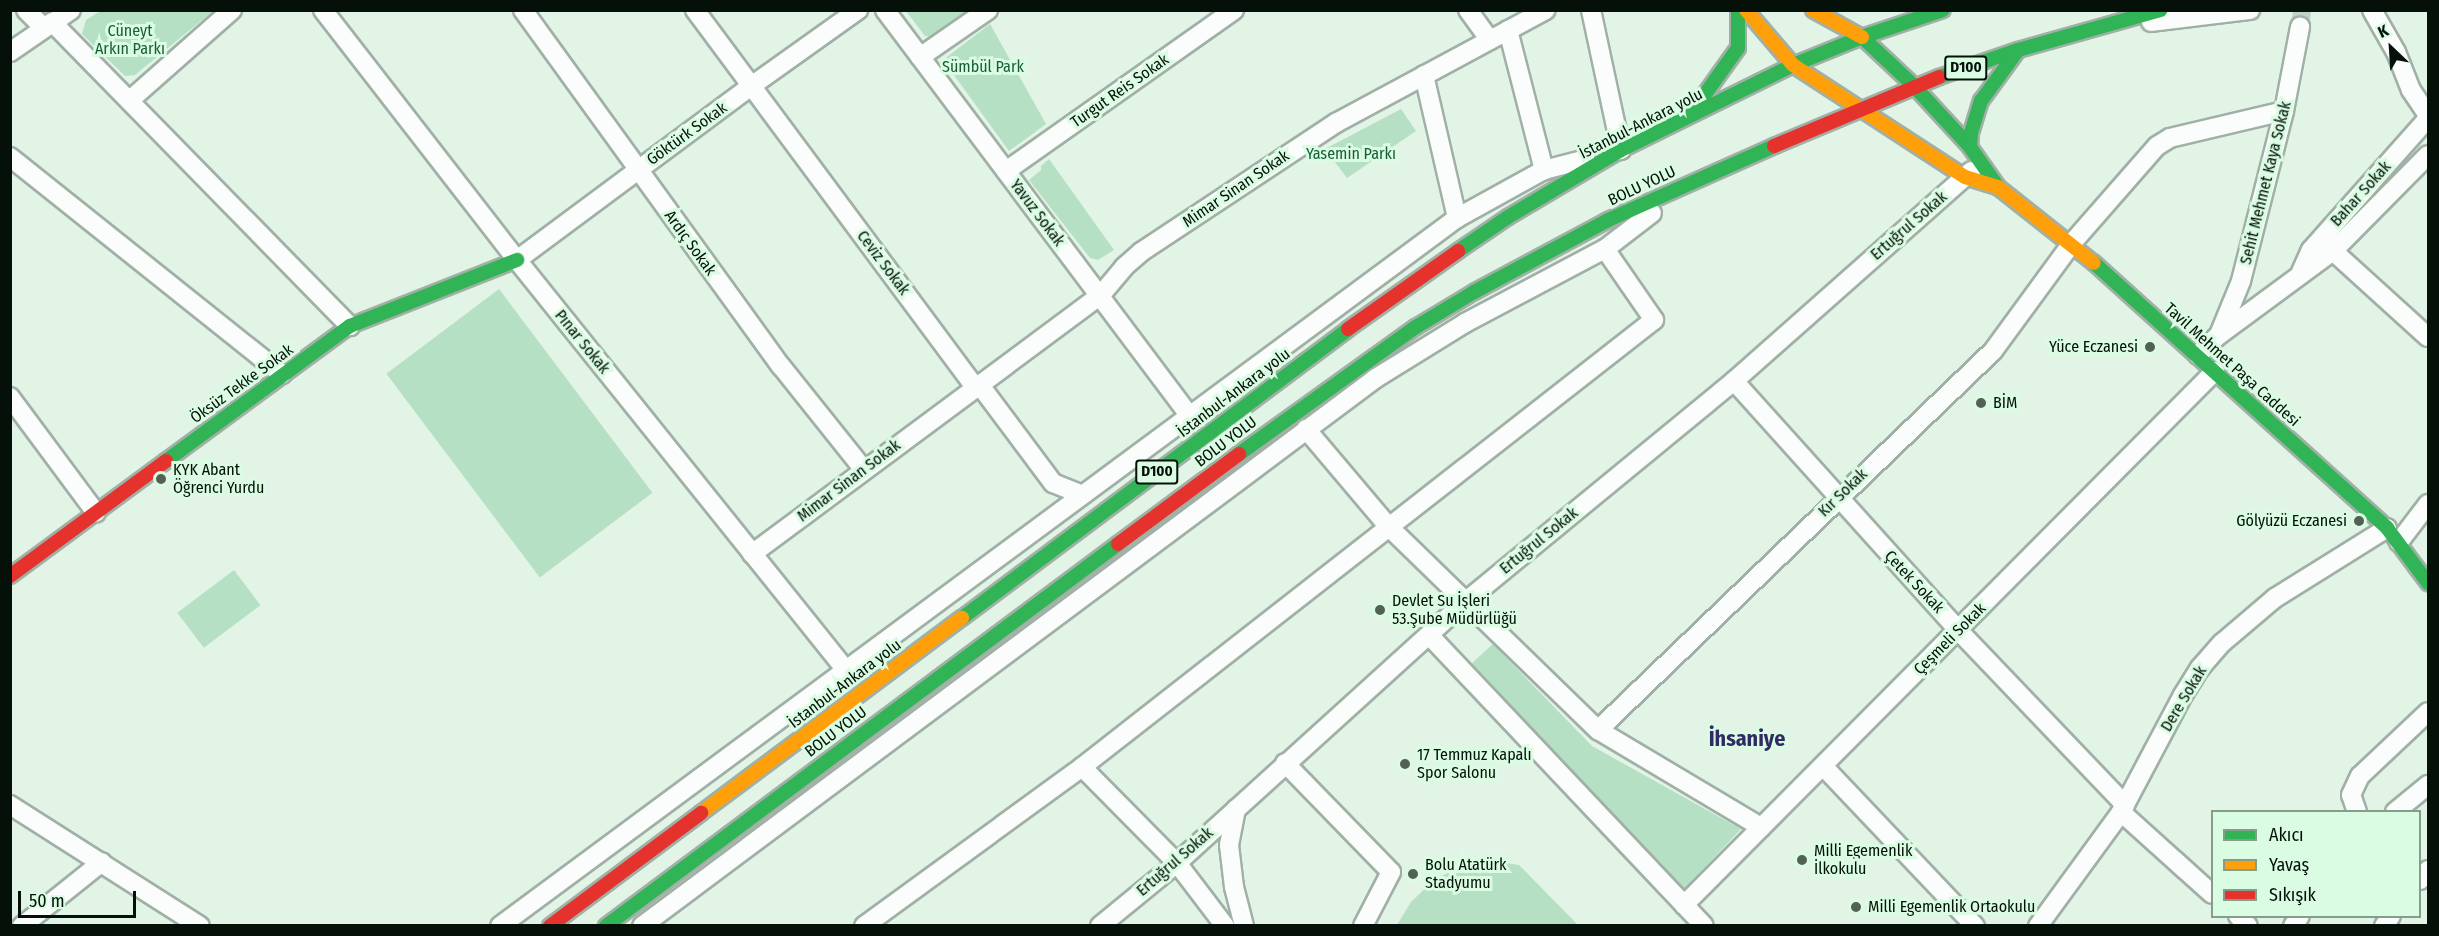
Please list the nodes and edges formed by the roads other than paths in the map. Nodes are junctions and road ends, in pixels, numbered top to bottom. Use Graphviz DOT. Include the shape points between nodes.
graph roads {
  1 [pos="26,10"];
  2 [pos="71,10"];
  3 [pos="232,10"];
  4 [pos="323,10"];
  5 [pos="523,10"];
  6 [pos="694,10"];
  7 [pos="858,10"];
  8 [pos="885,10"];
  9 [pos="988,10"];
  10 [pos="1234,10"];
  11 [pos="1468,10"];
  12 [pos="1546,10"];
  13 [pos="1592,10"];
  14 [pos="1738,10"];
  15 [pos="1746,10"];
  16 [pos="1813,10"];
  17 [pos="1943,10"];
  18 [pos="2160,10"];
  19 [pos="2250,10"];
  20 [pos="2372,10"];
  21 [pos="48,25"];
  22 [pos="2104,26"];
  23 [pos="2300,27"];
  24 [pos="1508,30"];
  25 [pos="1862,37"];
  26 [pos="1490,40"];
  27 [pos="2018,50"];
  28 [pos="10,52"];
  29 [pos="920,57"];
  30 [pos="1793,65"];
  31 [pos="1424,75"];
  32 [pos="1914,86"];
  33 [pos="750,87"];
  34 [pos="130,100"];
  35 [pos="1858,109"];
  36 [pos="2284,111"];
  37 [pos="2428,116"];
  38 [pos="1687,117"];
  39 [pos="1622,150"];
  40 [pos="1976,154"];
  41 [pos="2428,155"];
  42 [pos="10,156"];
  43 [pos="1544,170"];
  44 [pos="637,171"];
  45 [pos="1006,171"];
  46 [pos="1965,177"];
  47 [pos="1692,181"];
  48 [pos="1998,186"];
  49 [pos="1456,218"];
  50 [pos="2072,243"];
  51 [pos="1605,249"];
  52 [pos="2333,251"];
  53 [pos="517,260"];
  54 [pos="2300,274"];
  55 [pos="2237,291"];
  56 [pos="1100,296"];
  57 [pos="2266,299"];
  58 [pos="350,326"];
  59 [pos="2219,335"];
  60 [pos="2428,337"];
  61 [pos="2198,355"];
  62 [pos="2215,371"];
  63 [pos="282,375"];
  64 [pos="1734,381"];
  65 [pos="977,385"];
  66 [pos="10,397"];
  67 [pos="1189,415"];
  68 [pos="1306,429"];
  69 [pos="864,470"];
  70 [pos="1082,495"];
  71 [pos="1837,498"];
  72 [pos="2428,504"];
  73 [pos="96,513"];
  74 [pos="1388,526"];
  75 [pos="2387,528"];
  76 [pos="2399,542"];
  77 [pos="752,554"];
  78 [pos="10,576"];
  79 [pos="2428,583"];
  80 [pos="1465,602"];
  81 [pos="1958,630"];
  82 [pos="1429,635"];
  83 [pos="846,670"];
  84 [pos="2428,712"];
  85 [pos="1598,730"];
  86 [pos="1285,763"];
  87 [pos="1823,766"];
  88 [pos="1082,767"];
  89 [pos="2428,785"];
  90 [pos="10,805"];
  91 [pos="1236,809"];
  92 [pos="2123,809"];
  93 [pos="2356,810"];
  94 [pos="2397,810"];
  95 [pos="1761,827"];
  96 [pos="102,862"];
  97 [pos="1177,862"];
  98 [pos="2211,893"];
  99 [pos="1684,905"];
  100 [pos="22,926"];
  101 [pos="200,926"];
  102 [pos="500,926"];
  103 [pos="550,926"];
  104 [pos="606,926"];
  105 [pos="642,926"];
  106 [pos="864,926"];
  107 [pos="1100,926"];
  108 [pos="1225,926"];
  109 [pos="1244,926"];
  110 [pos="1363,926"];
  111 [pos="1704,926"];
  112 [pos="1975,926"];
  113 [pos="2038,926"];
  1 -- 21 [label="street"];
  2 -- 21 [label="street"];
  3 -- 34 [label="street"];
  4 -- 53 [label="street, Pınar Sokak"];
  5 -- 44 [label="street, Ardıç Sokak"];
  6 -- 33 [label="street, Ceviz Sokak"];
  7 -- 33 [label="street, Göktürk Sokak"];
  8 -- 29 [label="street, Yavuz Sokak"];
  9 -- 29 [label="street"];
  10 -- 45 [label="street, Turgut Reis Sokak"];
  11 -- 26 [label="street"];
  12 -- 24 [label="street, Mimar Sinan Sokak"];
  13 -- 39 [label="street"];
  14 -- 38 [label="main road" via="1738,48"];
  15 -- 30 [label="main road"];
  16 -- 25 [label="main road"];
  17 -- 25 [label="main road, D100"];
  18 -- 22 [label="main road, D100"];
  19 -- 22 [label="street"];
  20 -- 37 [label="street"];
  21 -- 28 [label="street"];
  21 -- 34 [label="street"];
  22 -- 27 [label="main road, D100"];
  23 -- 36 [label="street, Sehit Mehmet Kaya Sokak"];
  24 -- 26 [label="street, Mimar Sinan Sokak"];
  24 -- 43 [label="street"];
  25 -- 30 [label="main road, İstanbul-Ankara yolu / D100"];
  25 -- 32 [label="main road"];
  26 -- 31 [label="street, Mimar Sinan Sokak"];
  27 -- 32 [label="main road, D100"];
  27 -- 40 [label="main road" via="1981,101 1973,124"];
  29 -- 45 [label="street, Yavuz Sokak"];
  30 -- 35 [label="main road"];
  30 -- 38 [label="main road, İstanbul-Ankara yolu / D100"];
  31 -- 49 [label="street"];
  31 -- 56 [label="street, Mimar Sinan Sokak" via="1336,123 1141,252"];
  32 -- 35 [label="main road, D100"];
  32 -- 40 [label="main road"];
  33 -- 44 [label="street, Göktürk Sokak"];
  33 -- 65 [label="street, Ceviz Sokak"];
  34 -- 58 [label="street"];
  35 -- 46 [label="main road"];
  35 -- 47 [label="main road, BOLU YOLU / D100"];
  36 -- 50 [label="street, Kır Sokak" via="2170,138 2157,146"];
  36 -- 55 [label="street, Sehit Mehmet Kaya Sokak"];
  37 -- 54 [label="street, Bahar Sokak" via="2311,250"];
  38 -- 39 [label="main road, İstanbul-Ankara yolu / D100"];
  39 -- 43 [label="street"];
  39 -- 103 [label="main road, İstanbul-Ankara yolu / D100" via="1508,217 1388,299"];
  40 -- 46 [label="street, Ertuğrul Sokak"];
  40 -- 48 [label="main road"];
  41 -- 52 [label="street, Bahar Sokak"];
  42 -- 63 [label="street"];
  43 -- 49 [label="street"];
  44 -- 53 [label="street, Göktürk Sokak"];
  44 -- 69 [label="street, Ardıç Sokak" via="781,366"];
  45 -- 56 [label="street, Yavuz Sokak"];
  46 -- 48 [label="main road"];
  46 -- 64 [label="street, Ertuğrul Sokak"];
  47 -- 51 [label="street"];
  47 -- 104 [label="main road, BOLU YOLU / D100" via="1522,265 1398,339 1282,421"];
  48 -- 50 [label="main road, Tavil Mehmet Paşa Caddesi"];
  49 -- 67 [label="street"];
  50 -- 61 [label="main road, Tavil Mehmet Paşa Caddesi"];
  50 -- 71 [label="street, Kır Sokak" via="1992,351"];
  51 -- 68 [label="street" via="1429,345"];
  51 -- 74 [label="street" via="1654,320"];
  52 -- 54 [label="street, Bahar Sokak"];
  52 -- 60 [label="street"];
  53 -- 58 [label="main road, Öksüz Tekke Sokak"];
  53 -- 77 [label="street, Pınar Sokak"];
  54 -- 57 [label="street, Bahar Sokak"];
  55 -- 57 [label="street"];
  55 -- 59 [label="street, Sehit Mehmet Kaya Sokak"];
  56 -- 65 [label="street, Mimar Sinan Sokak"];
  56 -- 67 [label="street, Yavuz Sokak"];
  57 -- 59 [label="street, Bahar Sokak"];
  58 -- 63 [label="main road, Öksüz Tekke Sokak"];
  59 -- 61 [label="street, Bahar Sokak"];
  61 -- 62 [label="main road, Tavil Mehmet Paşa Caddesi"];
  62 -- 75 [label="main road, Tavil Mehmet Paşa Caddesi"];
  62 -- 81 [label="street, Çeşmeli Sokak"];
  63 -- 73 [label="main road, Öksüz Tekke Sokak"];
  64 -- 71 [label="street, Çetek Sokak"];
  64 -- 80 [label="street, Ertuğrul Sokak"];
  65 -- 69 [label="street, Mimar Sinan Sokak"];
  65 -- 70 [label="street, Ceviz Sokak" via="1053,483"];
  66 -- 73 [label="street"];
  67 -- 70 [label="street"];
  68 -- 74 [label="street"];
  68 -- 105 [label="street"];
  69 -- 77 [label="street, Mimar Sinan Sokak"];
  70 -- 83 [label="street"];
  71 -- 81 [label="street, Çetek Sokak"];
  71 -- 85 [label="street, Kır Sokak"];
  72 -- 76 [label="street"];
  73 -- 78 [label="main road, Öksüz Tekke Sokak"];
  74 -- 80 [label="street"];
  74 -- 88 [label="street"];
  75 -- 76 [label="main road, Tavil Mehmet Paşa Caddesi"];
  75 -- 92 [label="street, Dere Sokak" via="2275,598 2222,643 2183,695"];
  76 -- 79 [label="main road, Tavil Mehmet Paşa Caddesi"];
  77 -- 83 [label="street, Pınar Sokak"];
  80 -- 82 [label="street, Ertuğrul Sokak"];
  80 -- 85 [label="street"];
  81 -- 87 [label="street, Çeşmeli Sokak"];
  81 -- 92 [label="street, Çetek Sokak"];
  82 -- 86 [label="street, Ertuğrul Sokak"];
  82 -- 99 [label="street"];
  83 -- 102 [label="street"];
  84 -- 93 [label="street" via="2360,776 2352,795"];
  85 -- 95 [label="street"];
  86 -- 91 [label="street, Ertuğrul Sokak"];
  86 -- 110 [label="street" via="1391,872"];
  87 -- 95 [label="street, Çeşmeli Sokak"];
  87 -- 112 [label="street"];
  88 -- 97 [label="street"];
  88 -- 106 [label="street"];
  89 -- 94 [label="street"];
  90 -- 96 [label="street"];
  91 -- 97 [label="street, Ertuğrul Sokak"];
  91 -- 109 [label="street" via="1229,845"];
  92 -- 98 [label="street, Çetek Sokak"];
  92 -- 113 [label="street, Dere Sokak"];
  95 -- 99 [label="street, Çeşmeli Sokak"];
  96 -- 100 [label="street"];
  96 -- 101 [label="street"];
  97 -- 107 [label="street, Ertuğrul Sokak"];
  97 -- 108 [label="street"];
  99 -- 111 [label="street"];
}
